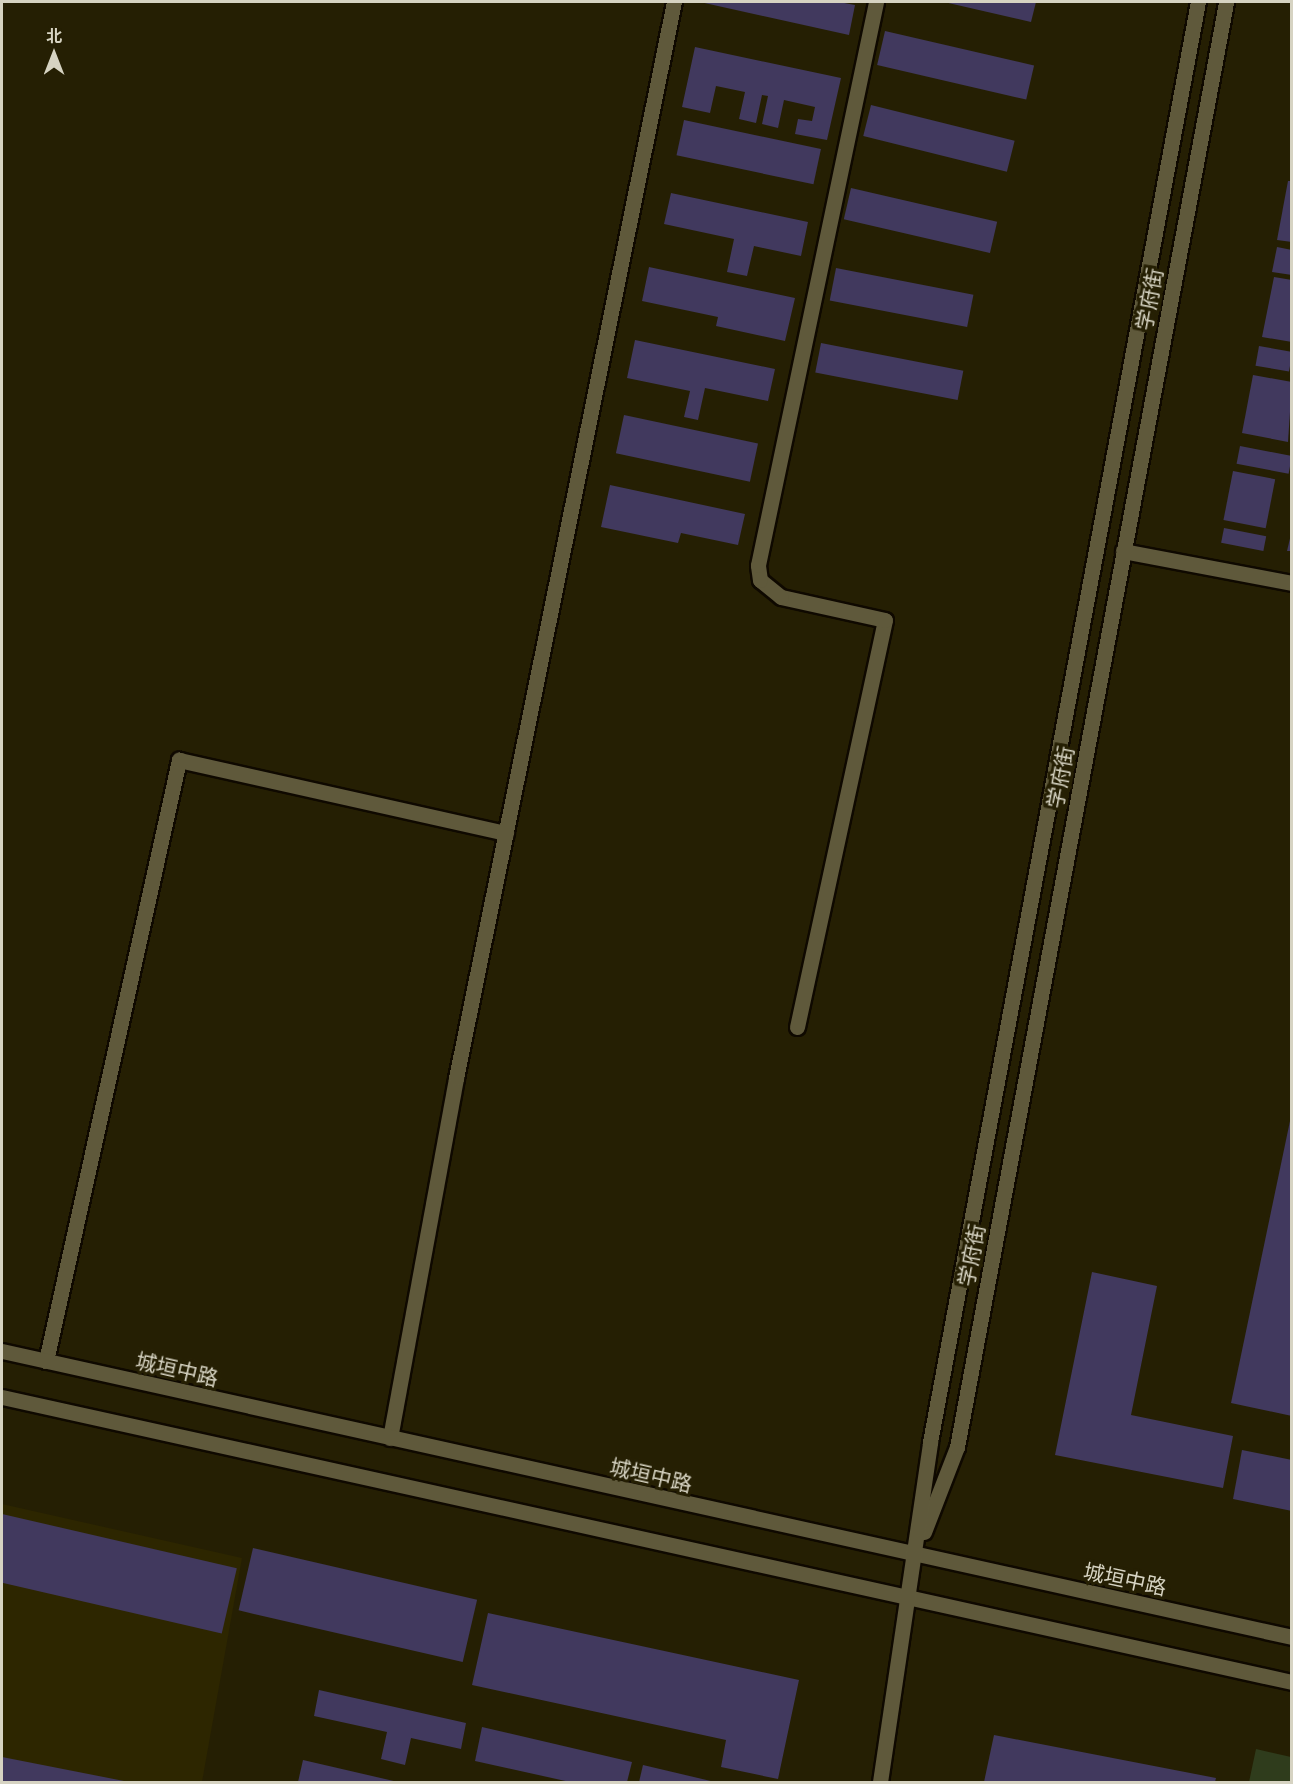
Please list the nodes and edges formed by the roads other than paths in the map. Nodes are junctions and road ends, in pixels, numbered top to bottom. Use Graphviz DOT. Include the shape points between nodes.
graph roads {
  1 [pos="675,2"];
  2 [pos="876,2"];
  3 [pos="1198,2"];
  4 [pos="1226,2"];
  5 [pos="1123,551"];
  6 [pos="1292,583"];
  7 [pos="506,833"];
  8 [pos="797,1027"];
  9 [pos="2,1351"];
  10 [pos="46,1361"];
  11 [pos="2,1397"];
  12 [pos="390,1438"];
  13 [pos="915,1554"];
  14 [pos="908,1598"];
  15 [pos="1292,1636"];
  16 [pos="1292,1682"];
  17 [pos="880,1782"];
  1 -- 7 [label="street"];
  2 -- 8 [label="street" via="758,566 760,580 782,597 885,620"];
  3 -- 13 [label="street, 学府街" via="930,1442"];
  4 -- 5 [label="street, 学府街"];
  5 -- 6 [label="street"];
  5 -- 13 [label="street, 学府街" via="957,1447"];
  7 -- 10 [label="street" via="179,760"];
  7 -- 12 [label="street"];
  9 -- 10 [label="street, 城垣中路"];
  10 -- 12 [label="street, 城垣中路"];
  11 -- 14 [label="street"];
  12 -- 13 [label="street, 城垣中路"];
  13 -- 14 [label="street, 学府街"];
  13 -- 15 [label="street, 城垣中路"];
  14 -- 16 [label="street"];
  14 -- 17 [label="street, 学府街"];
}
